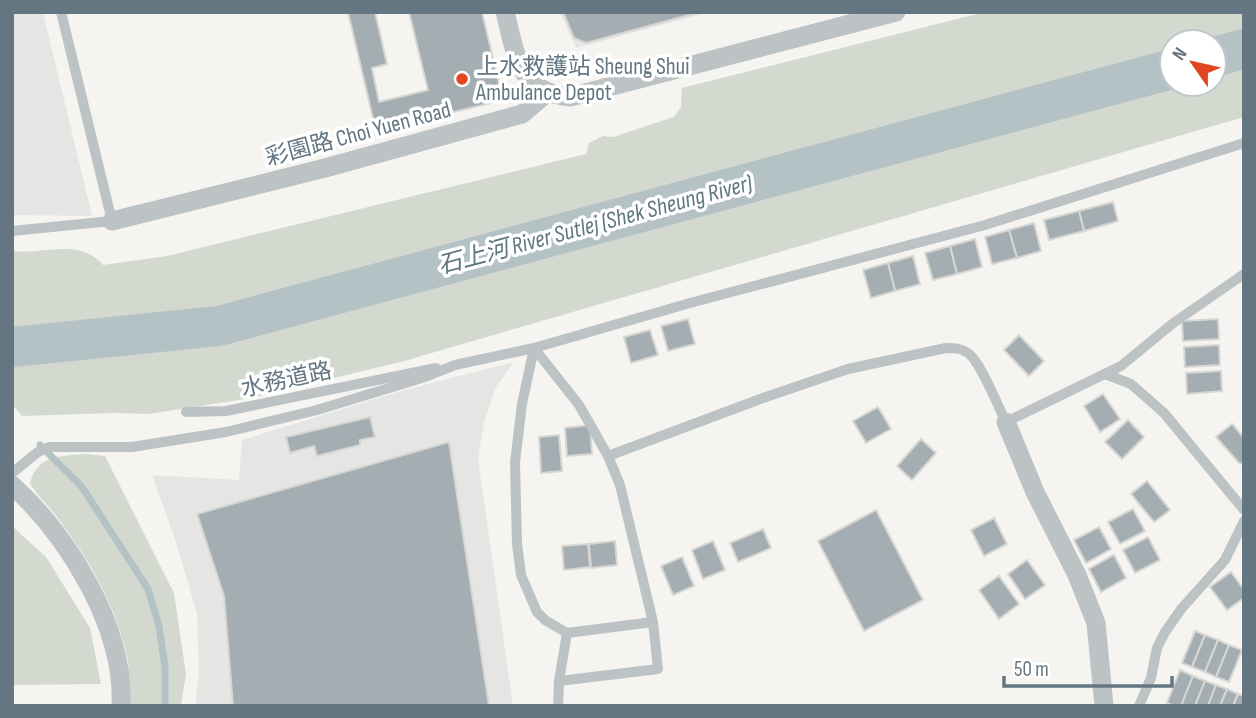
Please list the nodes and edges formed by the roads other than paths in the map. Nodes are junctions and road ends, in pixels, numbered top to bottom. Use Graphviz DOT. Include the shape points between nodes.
graph roads {
  1 [pos="61,12"];
  2 [pos="505,12"];
  3 [pos="896,12"];
  4 [pos="547,93"];
  5 [pos="1244,143"];
  6 [pos="112,221"];
  7 [pos="12,231"];
  8 [pos="1244,274"];
  9 [pos="534,348"];
  10 [pos="454,365"];
  11 [pos="1105,374"];
  12 [pos="186,412"];
  13 [pos="1006,422"];
  14 [pos="608,456"];
  15 [pos="12,473"];
  16 [pos="12,485"];
  17 [pos="1244,510"];
  18 [pos="1244,521"];
  19 [pos="653,622"];
  20 [pos="568,633"];
  21 [pos="559,681"];
  22 [pos="121,706"];
  23 [pos="558,706"];
  24 [pos="1104,706"];
  25 [pos="1139,706"];
  1 -- 6 [label="lane"];
  2 -- 4 [label="street" via="523,72"];
  3 -- 4 [label="street" via="570,97"];
  4 -- 6 [label="street, 彩園路 Choi Yuen Road" via="522,114 326,169"];
  5 -- 9 [label="lane" via="985,225"];
  6 -- 7 [label="lane"];
  8 -- 11 [label="lane"];
  9 -- 10 [label="lane"];
  9 -- 14 [label="lane" via="579,405"];
  9 -- 20 [label="lane" via="515,462 517,544 521,575 537,612"];
  10 -- 12 [label="lane, 水務道路" via="226,411"];
  10 -- 15 [label="lane" via="317,410 226,432 132,447 49,447"];
  11 -- 13 [label="lane"];
  11 -- 17 [label="lane" via="1131,384 1164,413"];
  13 -- 14 [label="lane" via="969,354 946,348 848,369"];
  13 -- 24 [label="street" via="1096,623"];
  14 -- 19 [label="lane" via="620,485"];
  16 -- 22 [label="street" via="36,506 83,574 110,638 122,690"];
  18 -- 25 [label="lane" via="1225,560 1165,632"];
  19 -- 20 [label="lane"];
  19 -- 21 [label="lane" via="658,669"];
  20 -- 21 [label="lane"];
  21 -- 23 [label="lane"];
}
